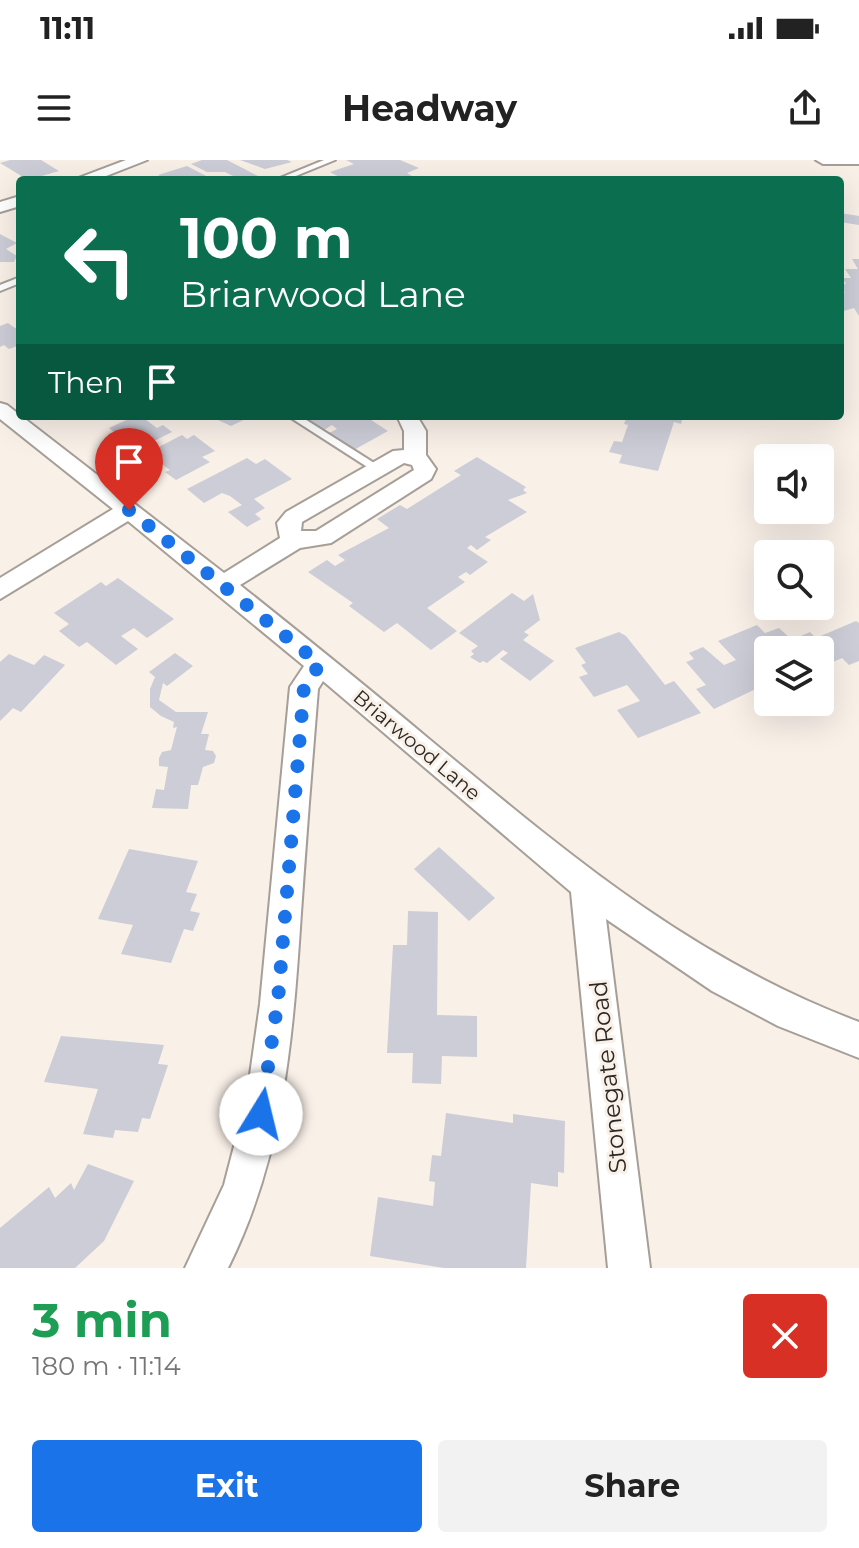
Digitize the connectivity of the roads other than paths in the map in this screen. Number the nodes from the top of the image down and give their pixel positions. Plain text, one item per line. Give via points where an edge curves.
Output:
1 (140, 160) edge
2 (331, 160) edge
3 (823, 160) edge
4 (859, 160) edge
5 (93, 176) edge
6 (289, 176) edge
7 (0, 409) edge
8 (299, 420) edge
9 (409, 420) edge
10 (415, 457) junction
11 (376, 468) junction
12 (129, 510) junction
13 (296, 539) junction
14 (224, 584) junction
15 (0, 590) edge
16 (320, 664) junction
17 (586, 886) junction
18 (859, 1040) edge
19 (206, 1268) edge
20 (629, 1268) edge

1 - 5 street
2 - 6 lane
3 - 4 street
7 - 12 street, Briarwood Lane
8 - 11 lane
9 - 10 street via 415,431
10 - 11 street via 395,457
10 - 13 street via 425,469 419,478 323,537
11 - 13 street via 294,517 287,529
12 - 14 street, Briarwood Lane
12 - 15 street
13 - 14 street
14 - 16 street, Briarwood Lane
16 - 17 street, Briarwood Lane
16 - 19 street via 304,687 278,1000 261,1114 245,1180
17 - 18 street, Briarwood Lane via 766,1005
17 - 20 street, Stonegate Road

